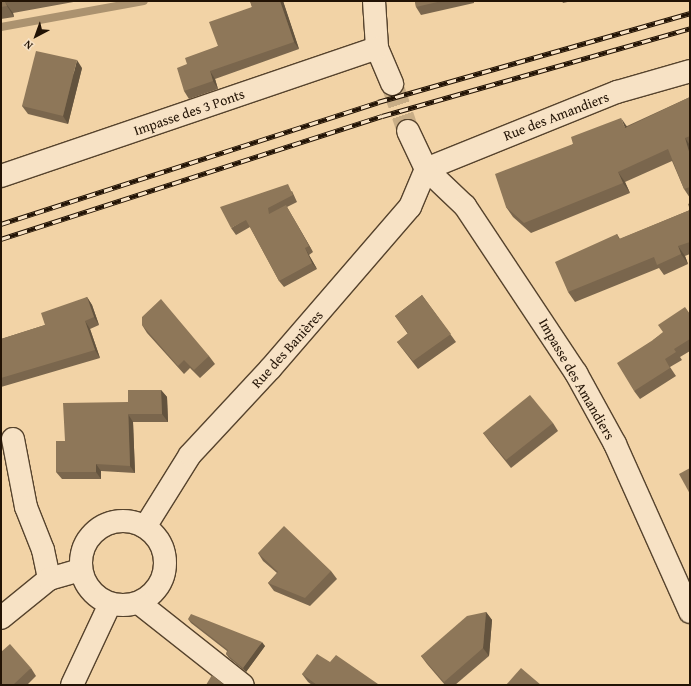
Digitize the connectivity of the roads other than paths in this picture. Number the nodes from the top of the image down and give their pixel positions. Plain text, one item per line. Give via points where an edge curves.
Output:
1 (374, 1) edge
2 (377, 48) junction
3 (690, 71) edge
4 (392, 84) tunnel mouth
5 (408, 131) tunnel mouth
6 (426, 169) junction
7 (1, 176) edge
8 (13, 439) dead end
9 (145, 527) junction
10 (81, 570) junction
11 (49, 579) junction
12 (138, 603) junction
13 (110, 604) junction
14 (690, 612) edge
15 (1, 618) edge
16 (72, 685) edge
17 (243, 685) edge

1 - 2 street
2 - 4 street
2 - 7 street, Impasse des 3 Ponts
3 - 6 street, Rue des Amandiers via 617,92
5 - 6 street
6 - 9 street, Rue des Banières via 410,207 270,369 194,450
6 - 14 street, Impasse des Amandiers via 465,206 576,373 615,444
8 - 11 street via 26,507 43,550
9 - 10 street via 118,521 94,532 80,556
9 - 12 street via 155,536 165,560 159,586
10 - 11 street
10 - 13 street via 91,591
11 - 15 street
12 - 13 street
12 - 17 street
13 - 16 street

